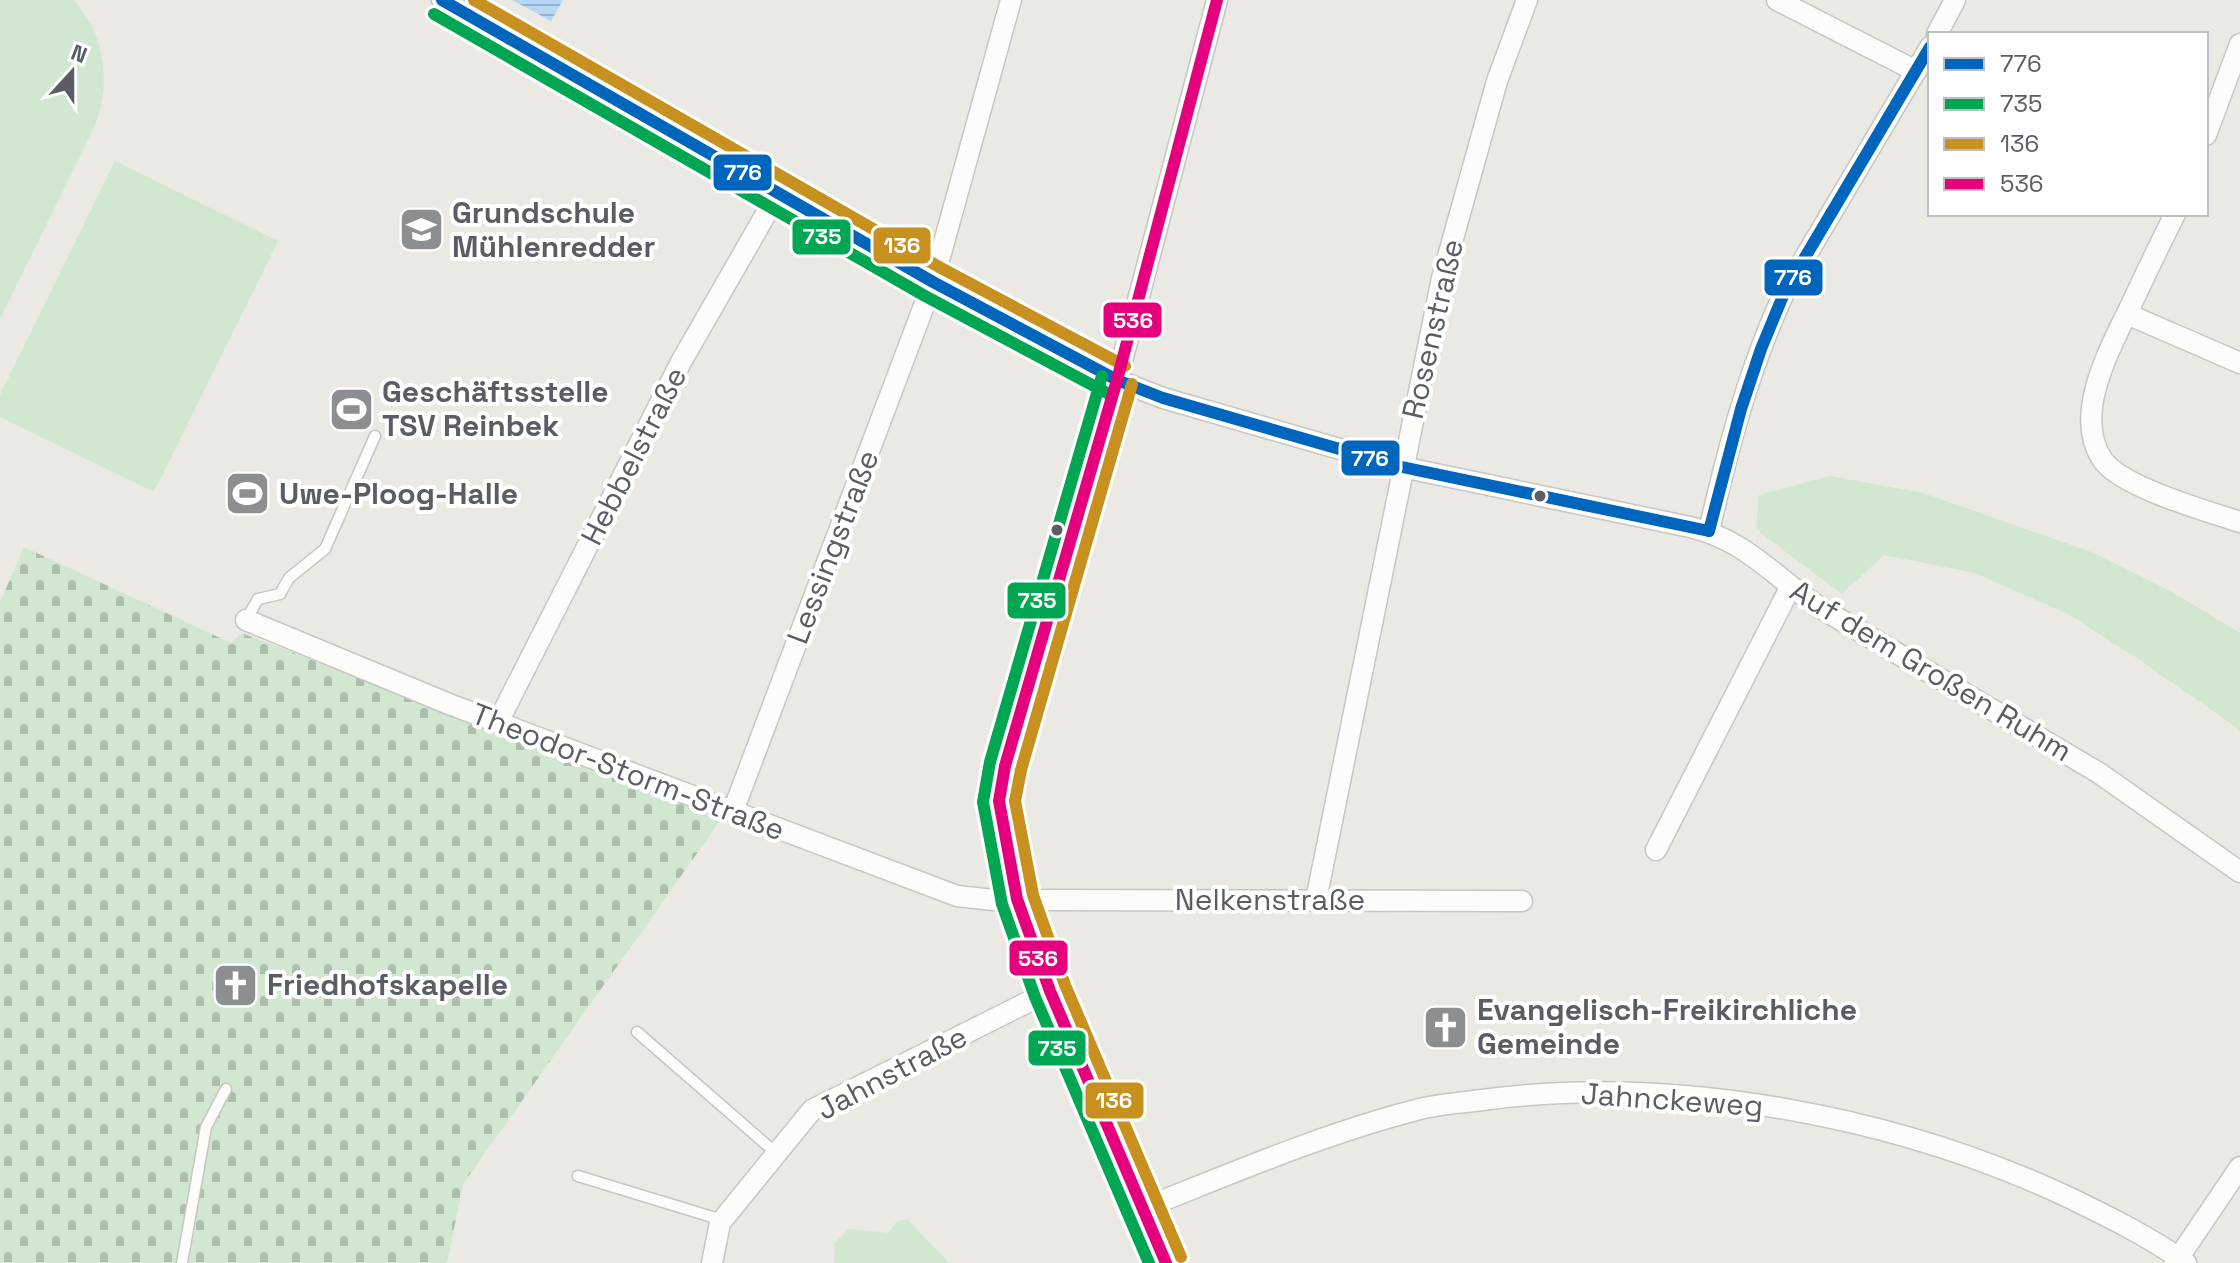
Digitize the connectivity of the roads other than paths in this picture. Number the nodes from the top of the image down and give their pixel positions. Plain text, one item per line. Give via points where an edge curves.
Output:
1 (1011, 0) edge
2 (1217, 0) edge
3 (1527, 0) edge
4 (1777, 0) edge
5 (1955, 0) edge
6 (445, 1) edge
7 (1938, 32) edge
8 (2240, 44) edge
9 (1928, 50) edge
10 (1916, 71) junction
11 (2208, 130) edge
12 (778, 193) junction
13 (2174, 216) edge
14 (933, 282) junction
15 (2127, 314) junction
16 (2240, 363) edge
17 (1117, 380) junction
18 (375, 436) dead end
19 (1402, 467) junction
20 (2240, 522) edge
21 (1709, 531) junction
22 (1790, 588) junction
23 (246, 620) joint
24 (498, 722) junction
25 (733, 811) junction
26 (1656, 850) dead end
27 (2240, 872) edge
28 (1017, 899) junction
29 (1316, 900) junction
30 (1522, 901) dead end
31 (1050, 991) junction
32 (637, 1032) dead end
33 (226, 1089) dead end
34 (777, 1154) junction
35 (2240, 1167) edge
36 (578, 1176) dead end
37 (1144, 1208) junction
38 (722, 1220) junction
39 (2180, 1261) edge
40 (182, 1263) edge
41 (712, 1263) edge
42 (1166, 1263) edge

1 - 14 street, Lessingstraße
2 - 17 street
3 - 19 street, Rosenstraße via 1497,81 1442,278
4 - 10 street
5 - 7 street
6 - 12 street, Auf dem Großen Ruhm
8 - 11 street
9 - 10 street
10 - 21 street via 1785,291 1766,333 1739,409
12 - 14 street, Auf dem Großen Ruhm
12 - 24 street, Hebbelstraße via 681,362
13 - 15 street
14 - 17 street, Auf dem Großen Ruhm
14 - 25 street, Lessingstraße
15 - 16 street
15 - 20 street via 2105,359 2092,404 2091,432 2102,460 2131,482
17 - 19 street, Auf dem Großen Ruhm
17 - 28 street via 1005,766 999,801
18 - 23 lane via 325,549 289,578 280,594 258,599
19 - 21 street, Auf dem Großen Ruhm
19 - 29 street, Rosenstraße
21 - 22 street, Auf dem Großen Ruhm via 1743,548
22 - 26 street
22 - 27 street, Auf dem Großen Ruhm via 2099,773
23 - 24 street, Theodor-Storm-Straße
24 - 25 street, Theodor-Storm-Straße
25 - 28 street, Theodor-Storm-Straße via 946,893
28 - 29 street, Nelkenstraße
28 - 31 street
29 - 30 street, Nelkenstraße
31 - 34 street, Jahnstraße via 812,1110
31 - 37 street
32 - 34 lane
33 - 40 lane via 206,1127
34 - 38 street, Jahnstraße
35 - 39 street
36 - 38 lane
37 - 39 street, Jahnckeweg via 1418,1109 1524,1095 1608,1093 1789,1108 1959,1153 2105,1215
37 - 42 street
38 - 41 street, Jahnstraße

